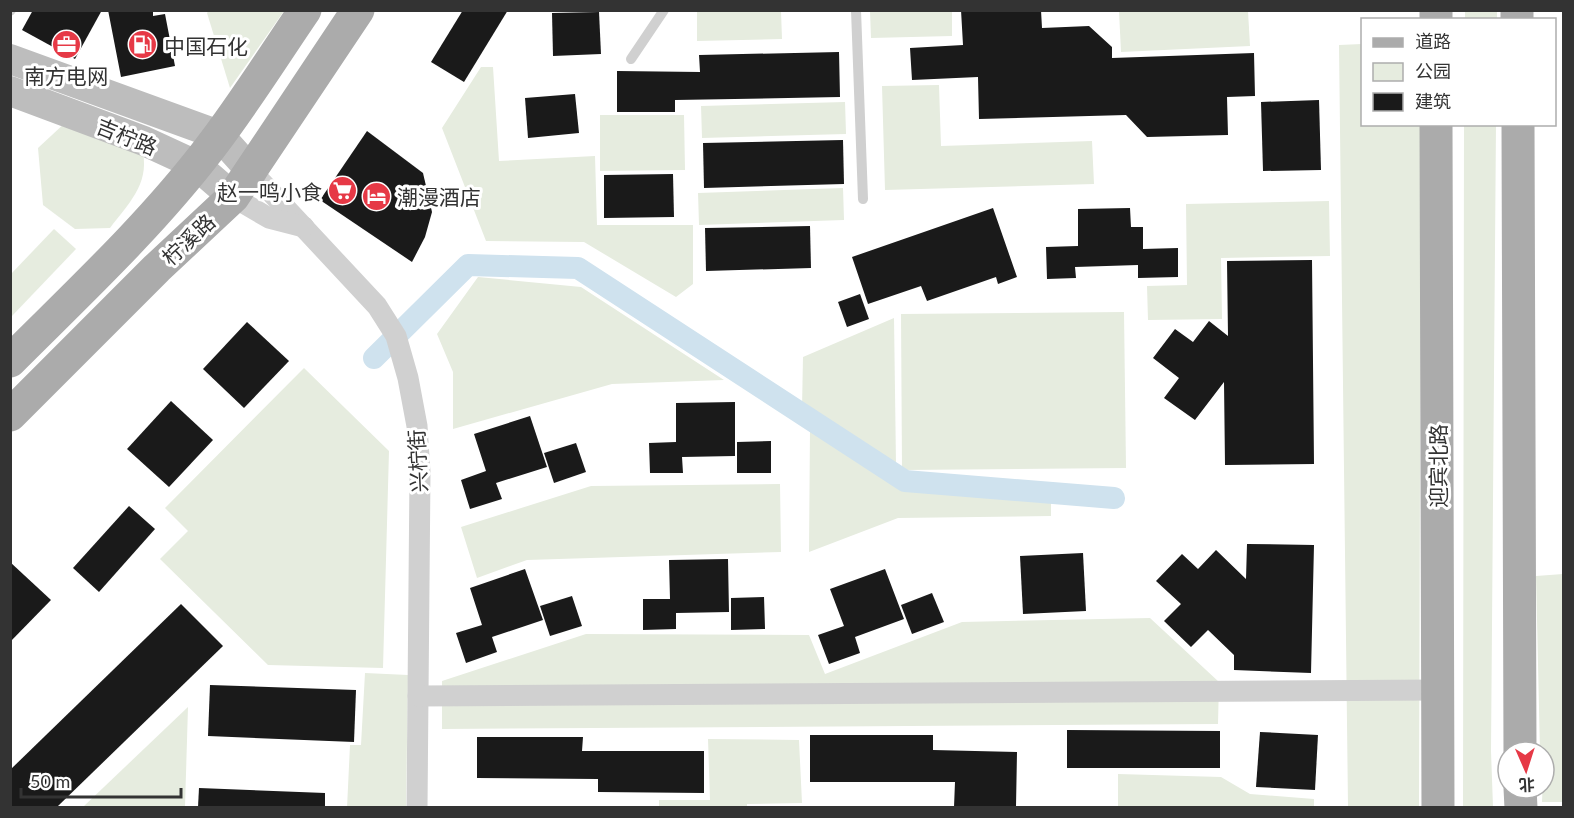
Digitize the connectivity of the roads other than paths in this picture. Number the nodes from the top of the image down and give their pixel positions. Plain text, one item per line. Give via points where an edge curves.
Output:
1 (304, 10) edge
2 (358, 10) edge
3 (664, 10) edge
4 (856, 10) edge
5 (10, 59) edge
6 (631, 59) dead end
7 (10, 91) edge
8 (1436, 126) edge
9 (1518, 126) edge
10 (219, 135) junction
11 (196, 165) junction
12 (243, 185) junction
13 (862, 199) dead end
14 (304, 227) junction
15 (10, 361) edge
16 (16, 399) edge
17 (1437, 690) junction
18 (418, 696) junction
19 (1520, 740) edge
20 (417, 807) edge
21 (1437, 807) edge

1 - 10 main road, 柠溪路
2 - 12 main road, 柠溪路
3 - 6 lane
4 - 13 lane
5 - 10 main road
7 - 11 main road, 吉柠路 via 144,141
8 - 17 main road, 迎宾北路
9 - 19 main road
10 - 11 main road, 柠溪路
10 - 12 main road
11 - 12 main road, 吉柠路
11 - 15 main road, 柠溪路 via 143,228
12 - 14 street, 兴柠街
12 - 14 street via 269,218
12 - 16 main road, 柠溪路
14 - 18 street, 兴柠街 via 387,321 396,336 408,378 420,472
17 - 18 street
17 - 21 main road, 迎宾北路
18 - 20 street, 兴柠街

